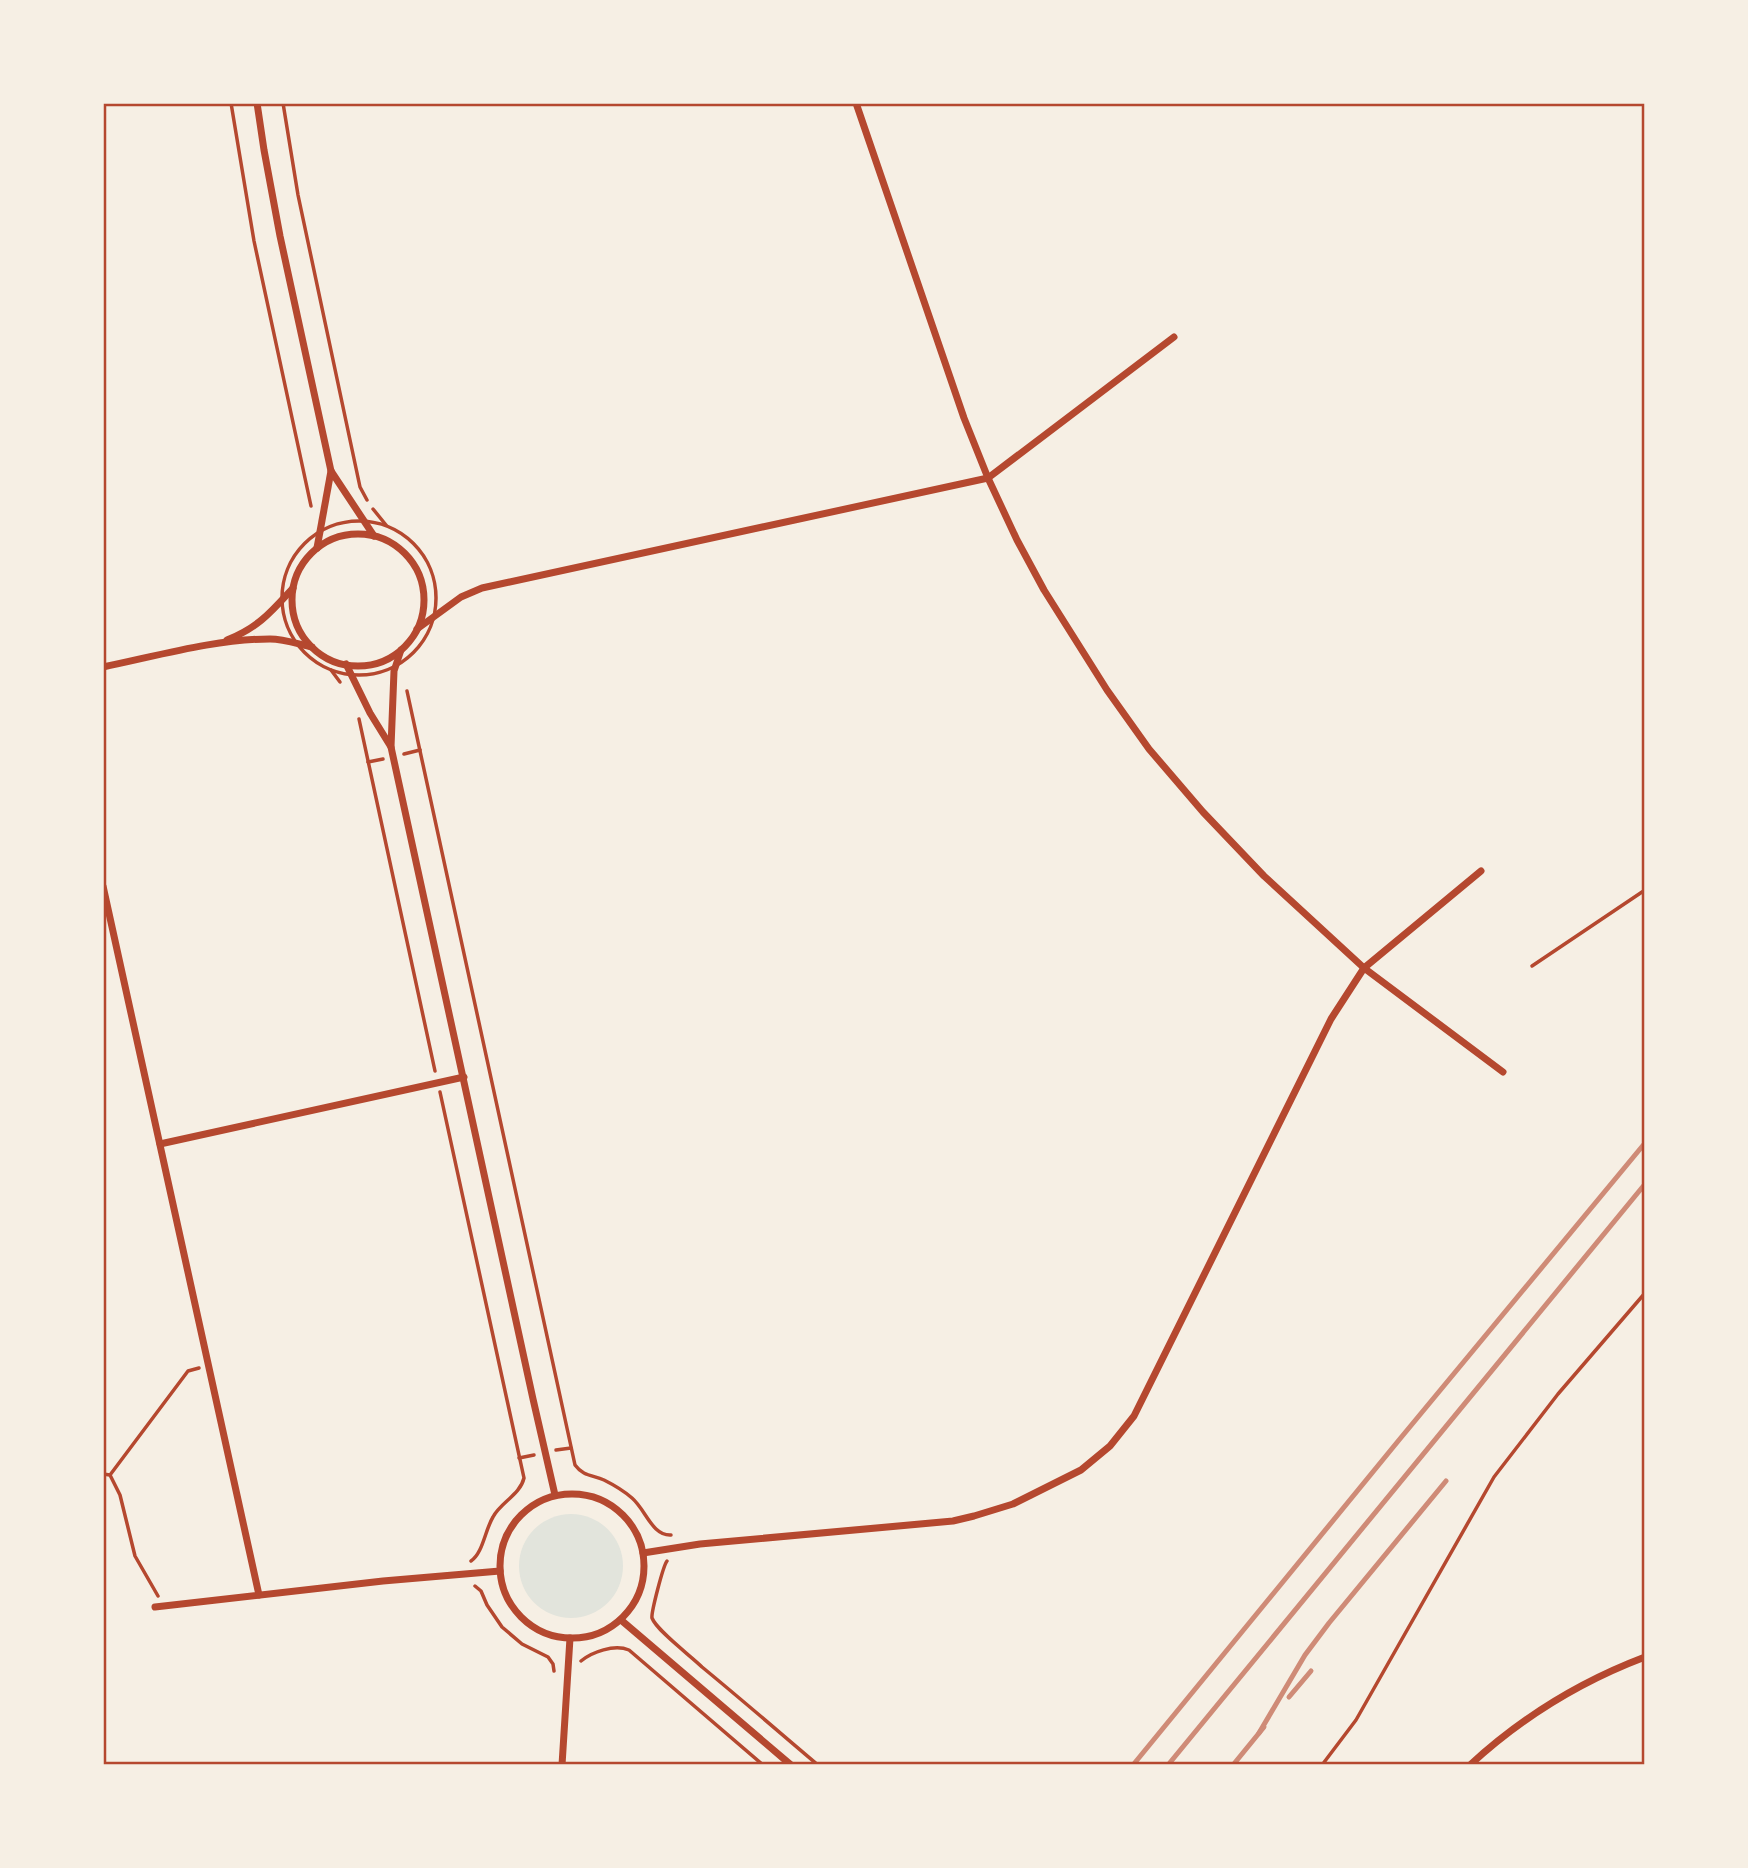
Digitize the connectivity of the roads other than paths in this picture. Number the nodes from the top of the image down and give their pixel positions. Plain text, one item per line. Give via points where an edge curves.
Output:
1 (257, 103) edge
2 (856, 103) edge
3 (1174, 337) dead end
4 (331, 471) junction
5 (988, 478) junction
6 (374, 536) junction
7 (317, 548) junction
8 (293, 588) junction
9 (416, 629) junction
10 (217, 644) junction
11 (312, 647) junction
12 (401, 650) junction
13 (346, 664) junction
14 (103, 667) edge
15 (391, 747) junction
16 (1481, 871) dead end
17 (103, 886) edge
18 (1364, 968) junction
19 (1503, 1072) dead end
20 (464, 1077) junction
21 (160, 1144) junction
22 (555, 1495) junction
23 (643, 1553) junction
24 (500, 1572) junction
25 (259, 1595) junction
26 (155, 1607) dead end
27 (621, 1620) junction
28 (570, 1638) junction
29 (1645, 1657) edge
30 (562, 1765) edge
31 (791, 1765) edge
32 (1470, 1765) edge

1 - 4 street
2 - 5 street
3 - 5 street
4 - 6 street
4 - 7 street
5 - 9 street via 482,588
5 - 18 street via 1062,620 1149,748 1247,859
6 - 7 street via 345,535
6 - 9 street via 403,552 420,578 423,609
7 - 8 street via 298,572
8 - 10 street via 254,627
8 - 11 street via 295,620
9 - 12 street
10 - 11 street via 271,639
10 - 14 street
11 - 13 street
12 - 13 street via 372,664
12 - 15 street
13 - 15 street
15 - 20 street
16 - 18 street
17 - 21 street
18 - 19 street
18 - 23 street via 1331,1019 1134,1416 1096,1458 1013,1504 953,1521
20 - 21 street
20 - 22 street
21 - 25 street
22 - 23 street via 575,1493 612,1505 637,1534
22 - 24 street via 525,1510 514,1523 505,1538
23 - 27 street via 641,1589
24 - 25 street
24 - 28 street via 511,1604 522,1618 544,1632
25 - 26 street
27 - 28 street via 606,1630
27 - 31 street
28 - 30 street
29 - 32 street via 1596,1677 1545,1706

